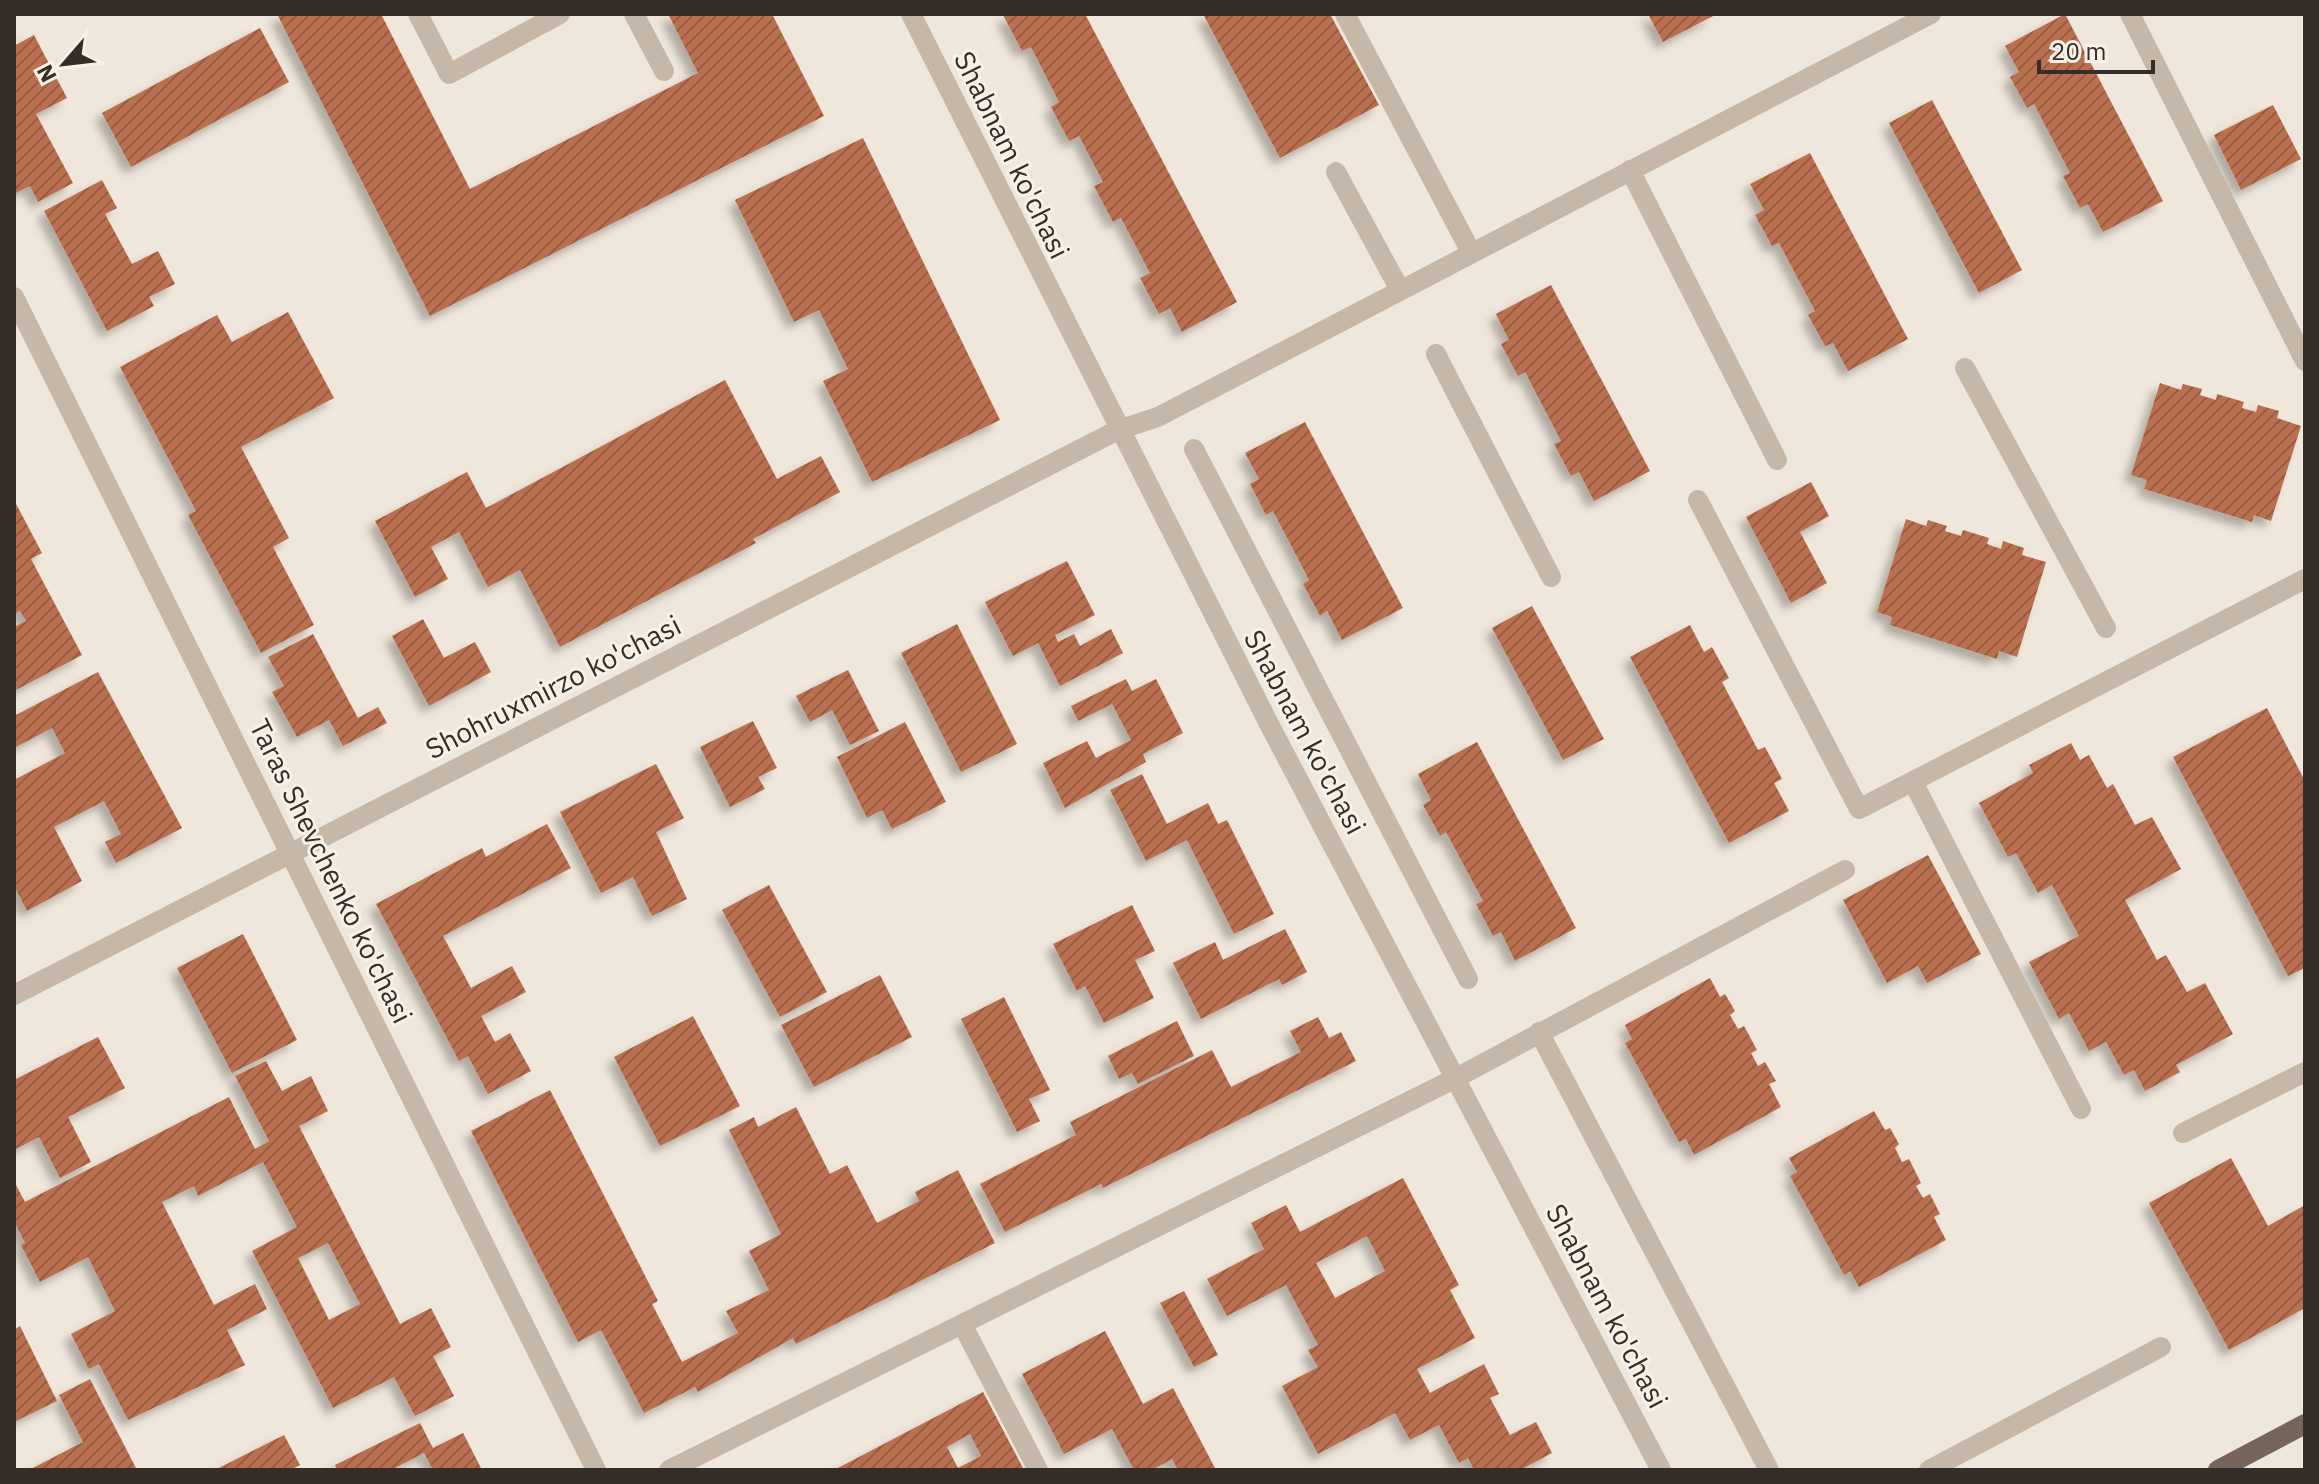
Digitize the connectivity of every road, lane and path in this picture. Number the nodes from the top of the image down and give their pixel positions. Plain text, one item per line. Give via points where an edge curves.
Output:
1 (418, 14) edge
2 (560, 14) edge
3 (634, 14) edge
4 (911, 14) edge
5 (1345, 14) edge
6 (1931, 14) edge
7 (2130, 14) edge
8 (664, 71) dead end
9 (1630, 170) junction
10 (1336, 172) dead end
11 (1471, 252) junction
12 (1400, 290) junction
13 (14, 297) edge
14 (1436, 354) dead end
15 (2305, 361) edge
16 (1965, 368) dead end
17 (1118, 430) junction
18 (1194, 449) dead end
19 (1777, 460) dead end
20 (1698, 500) dead end
21 (1551, 577) dead end
22 (2305, 579) edge
23 (2106, 628) dead end
24 (1913, 782) junction
25 (290, 852) junction
26 (1845, 870) dead end
27 (1468, 979) dead end
28 (14, 995) edge
29 (1539, 1032) junction
30 (2305, 1072) edge
31 (1456, 1078) junction
32 (2081, 1109) dead end
33 (2183, 1133) dead end
34 (962, 1324) junction
35 (2161, 1347) dead end
36 (2305, 1424) edge
37 (596, 1470) edge
38 (669, 1470) edge
39 (1038, 1470) edge
40 (1661, 1470) edge
41 (1769, 1470) edge
42 (1929, 1470) edge
43 (2218, 1470) edge

1 - 2 street via 449,74
3 - 8 street
4 - 17 street, Shabnam ko'chasi
5 - 11 street
6 - 9 street, Shohruxmirzo ko'chasi
7 - 15 street
9 - 11 street, Shohruxmirzo ko'chasi
9 - 19 street
10 - 12 street
11 - 12 street, Shohruxmirzo ko'chasi
12 - 17 street, Shohruxmirzo ko'chasi via 1158,417
13 - 25 street, Taras Shevchenko ko'chasi
14 - 21 street
16 - 23 street
17 - 25 street, Shohruxmirzo ko'chasi
17 - 31 street, Shabnam ko'chasi
18 - 27 street
20 - 24 street via 1859,809
22 - 24 street
24 - 32 street
25 - 28 street, Shohruxmirzo ko'chasi
25 - 37 street, Taras Shevchenko ko'chasi
26 - 29 street
29 - 31 street
29 - 41 street
30 - 33 street
31 - 34 street
31 - 40 street, Shabnam ko'chasi
34 - 38 street
34 - 39 street
35 - 42 street
36 - 43 main road

